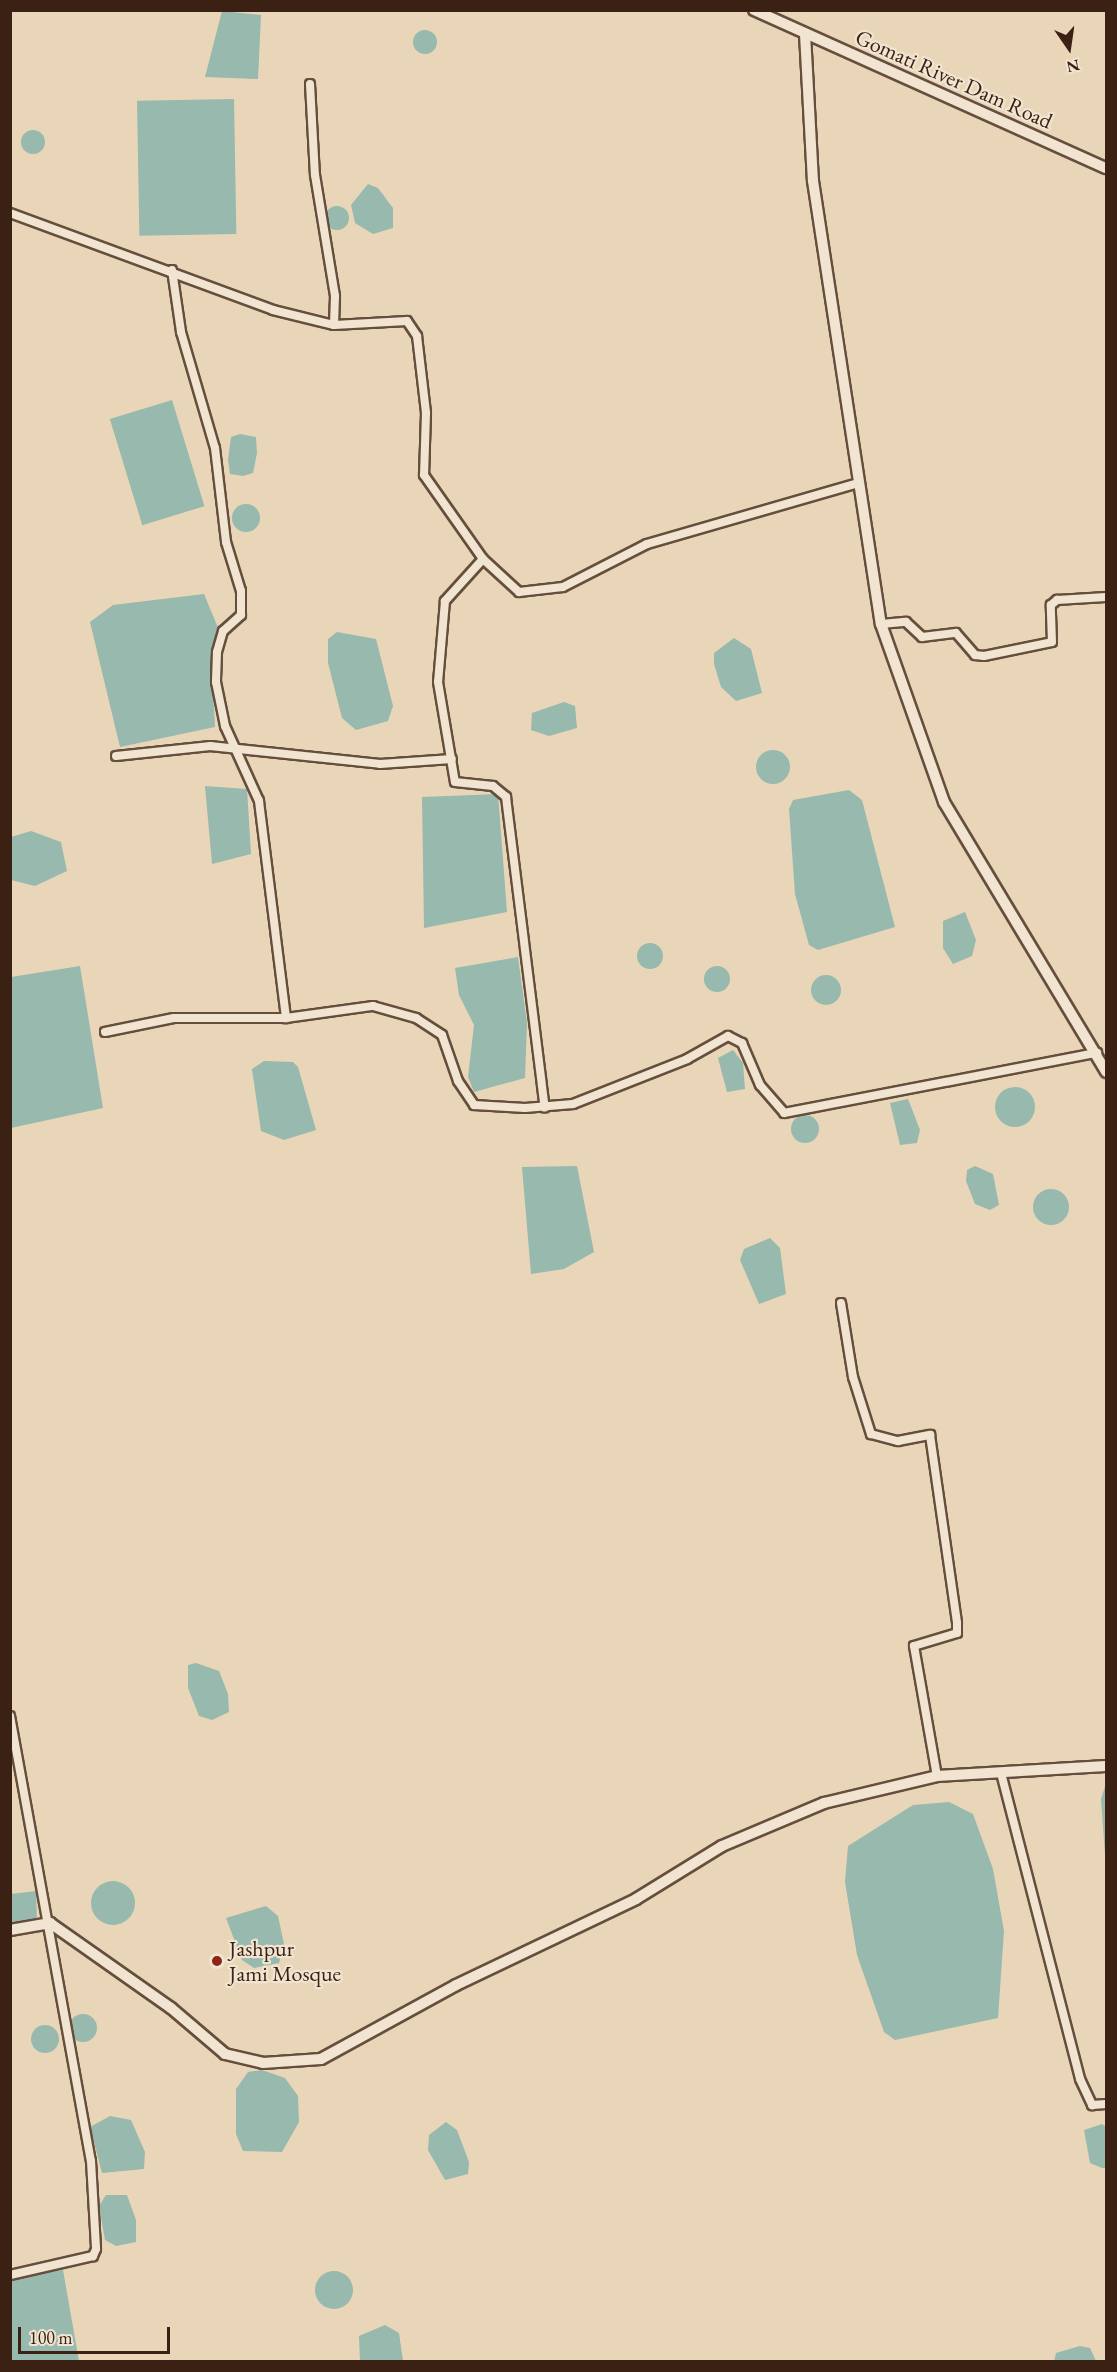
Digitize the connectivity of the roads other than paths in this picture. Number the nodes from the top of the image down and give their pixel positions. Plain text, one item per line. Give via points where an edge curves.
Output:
1 (754, 10) edge
2 (805, 34) junction
3 (310, 84) dead end
4 (1107, 168) edge
5 (10, 213) edge
6 (172, 270) junction
7 (334, 324) junction
8 (858, 483) junction
9 (483, 559) junction
10 (1107, 597) edge
11 (881, 624) junction
12 (238, 753) junction
13 (116, 756) dead end
14 (452, 759) junction
15 (286, 1018) junction
16 (105, 1032) dead end
17 (1097, 1053) junction
18 (1107, 1072) edge
19 (545, 1108) junction
20 (841, 1303) dead end
21 (10, 1716) edge
22 (1107, 1766) edge
23 (1001, 1773) junction
24 (937, 1776) junction
25 (50, 1923) junction
26 (10, 1930) edge
27 (1107, 2104) edge
28 (10, 2275) edge

1 - 2 street, Gomati River Dam Road
2 - 4 street, Gomati River Dam Road
2 - 8 street via 813,182
3 - 7 street via 315,175 335,296
5 - 6 street
6 - 7 street via 273,310
6 - 12 street via 181,332 215,448 226,542 241,591 241,615 223,631 217,652 225,726
7 - 9 street via 407,321 417,336 426,413 424,475
8 - 9 street via 647,544 563,587 519,592
8 - 11 street
9 - 14 street via 445,601 438,682
10 - 11 street via 1057,600 1052,605 1052,642 984,656 975,655 956,633 922,637 906,622
11 - 17 street via 944,802
12 - 13 street via 194,747
12 - 14 street via 358,758 380,764
12 - 15 street via 259,801
14 - 19 street via 455,782 493,786 506,797
15 - 16 street via 174,1018
15 - 19 street via 373,1006 416,1018 442,1035 458,1081 474,1105
17 - 18 street
17 - 19 street via 784,1113 760,1085 742,1043 729,1036 687,1059 582,1101
20 - 24 street via 853,1377 871,1434 898,1442 930,1435 957,1623 957,1633 914,1646
21 - 25 street
22 - 23 street
23 - 24 street
23 - 27 street via 1080,2079 1092,2105
24 - 25 street via 824,1803 722,1846 636,1899 456,1984 321,2059 263,2063 225,2054 171,2008
25 - 26 street
25 - 28 street via 91,2161 96,2249 93,2256

